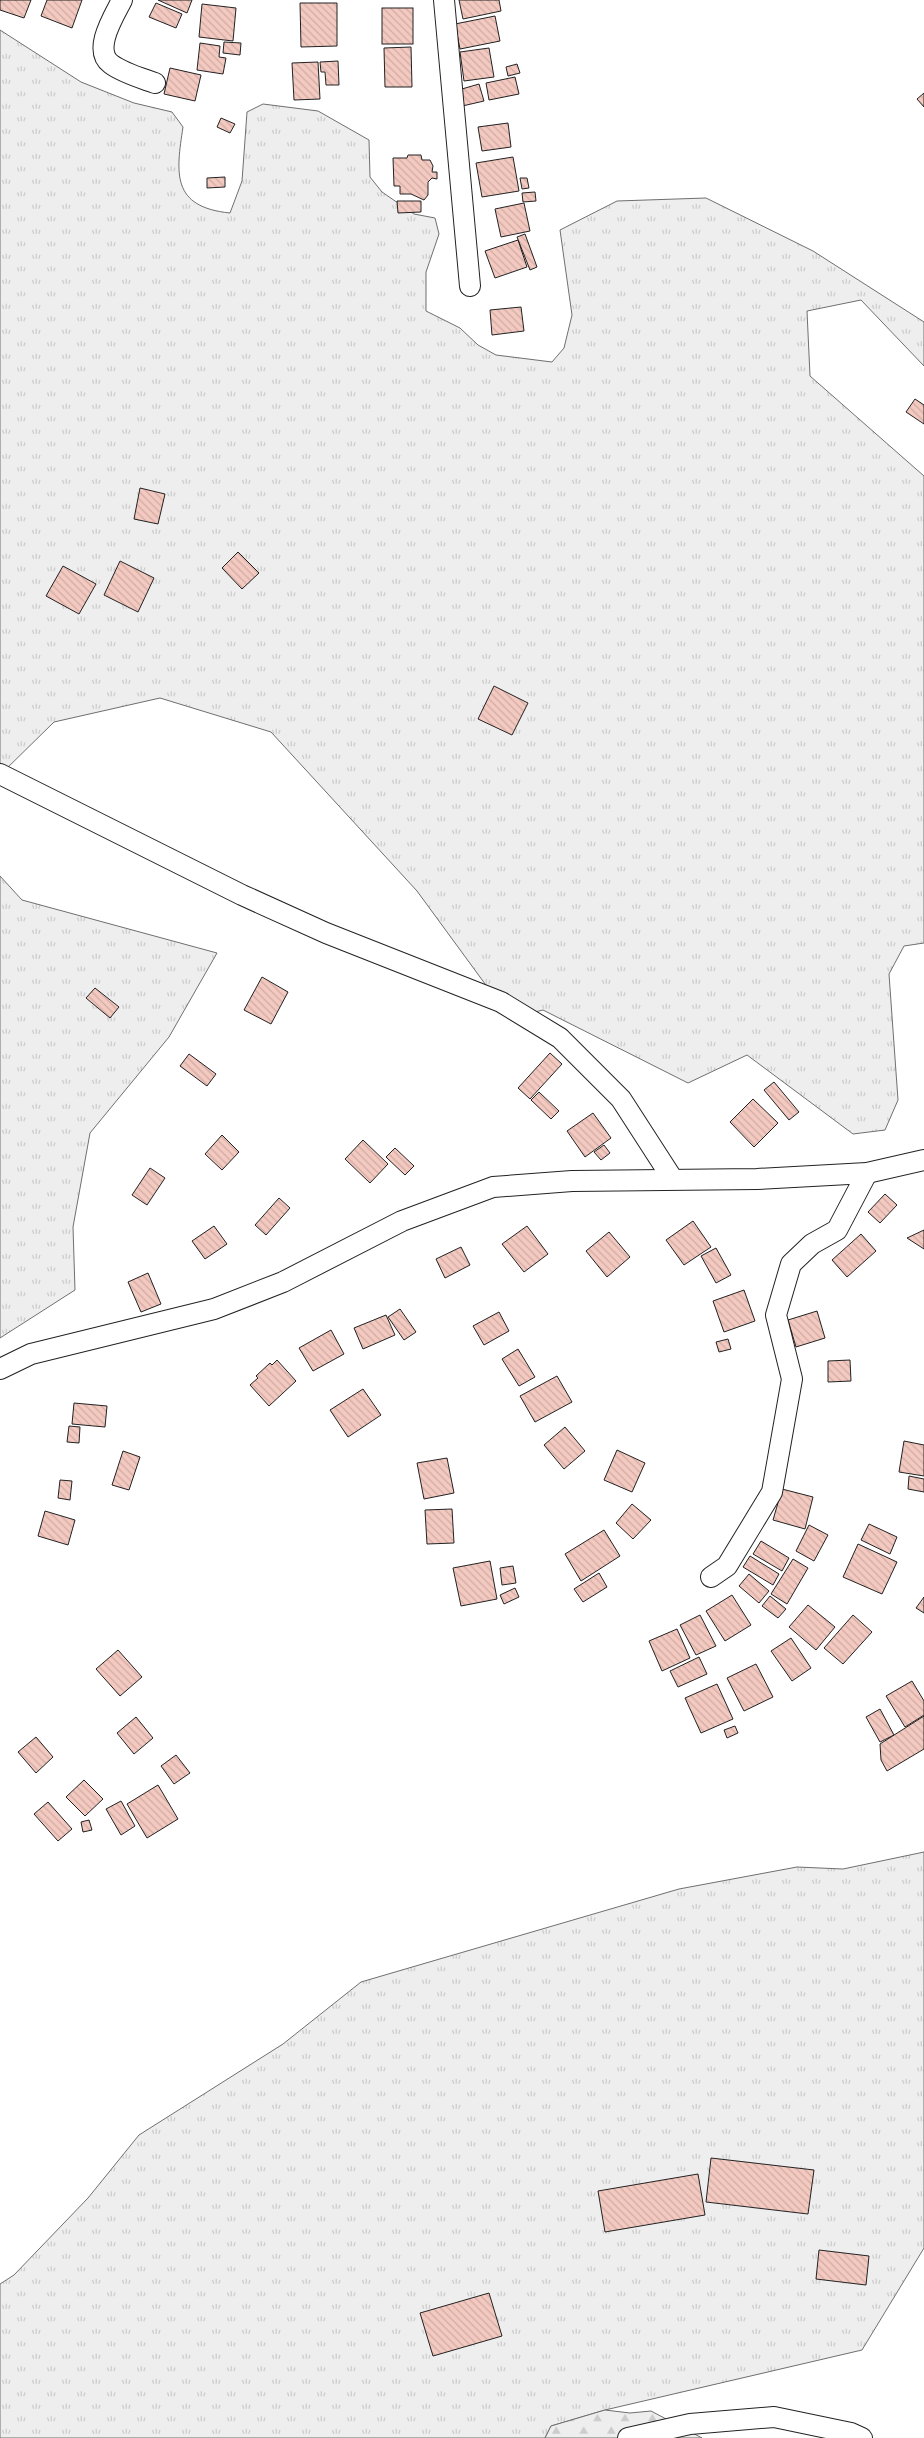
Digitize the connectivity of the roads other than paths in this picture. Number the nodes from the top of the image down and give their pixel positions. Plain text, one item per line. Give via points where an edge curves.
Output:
1 (122, 0) edge
2 (444, 0) edge
3 (154, 83) dead end
4 (470, 286) dead end
5 (0, 774) edge
6 (924, 1160) edge
7 (867, 1173) junction
8 (672, 1178) junction
9 (0, 1369) edge
10 (712, 1578) dead end
11 (628, 2438) edge
12 (862, 2438) edge

1 - 3 street via 104,41 104,54 111,64
2 - 4 street
5 - 8 street via 242,896 501,1002 560,1038 621,1099
6 - 7 street
7 - 8 street via 757,1179
7 - 10 street via 837,1230 812,1244 791,1264 776,1315 792,1379 772,1492 727,1566
8 - 9 street via 493,1187 402,1221 283,1282 214,1309 31,1354
11 - 12 street via 690,2424 774,2417

